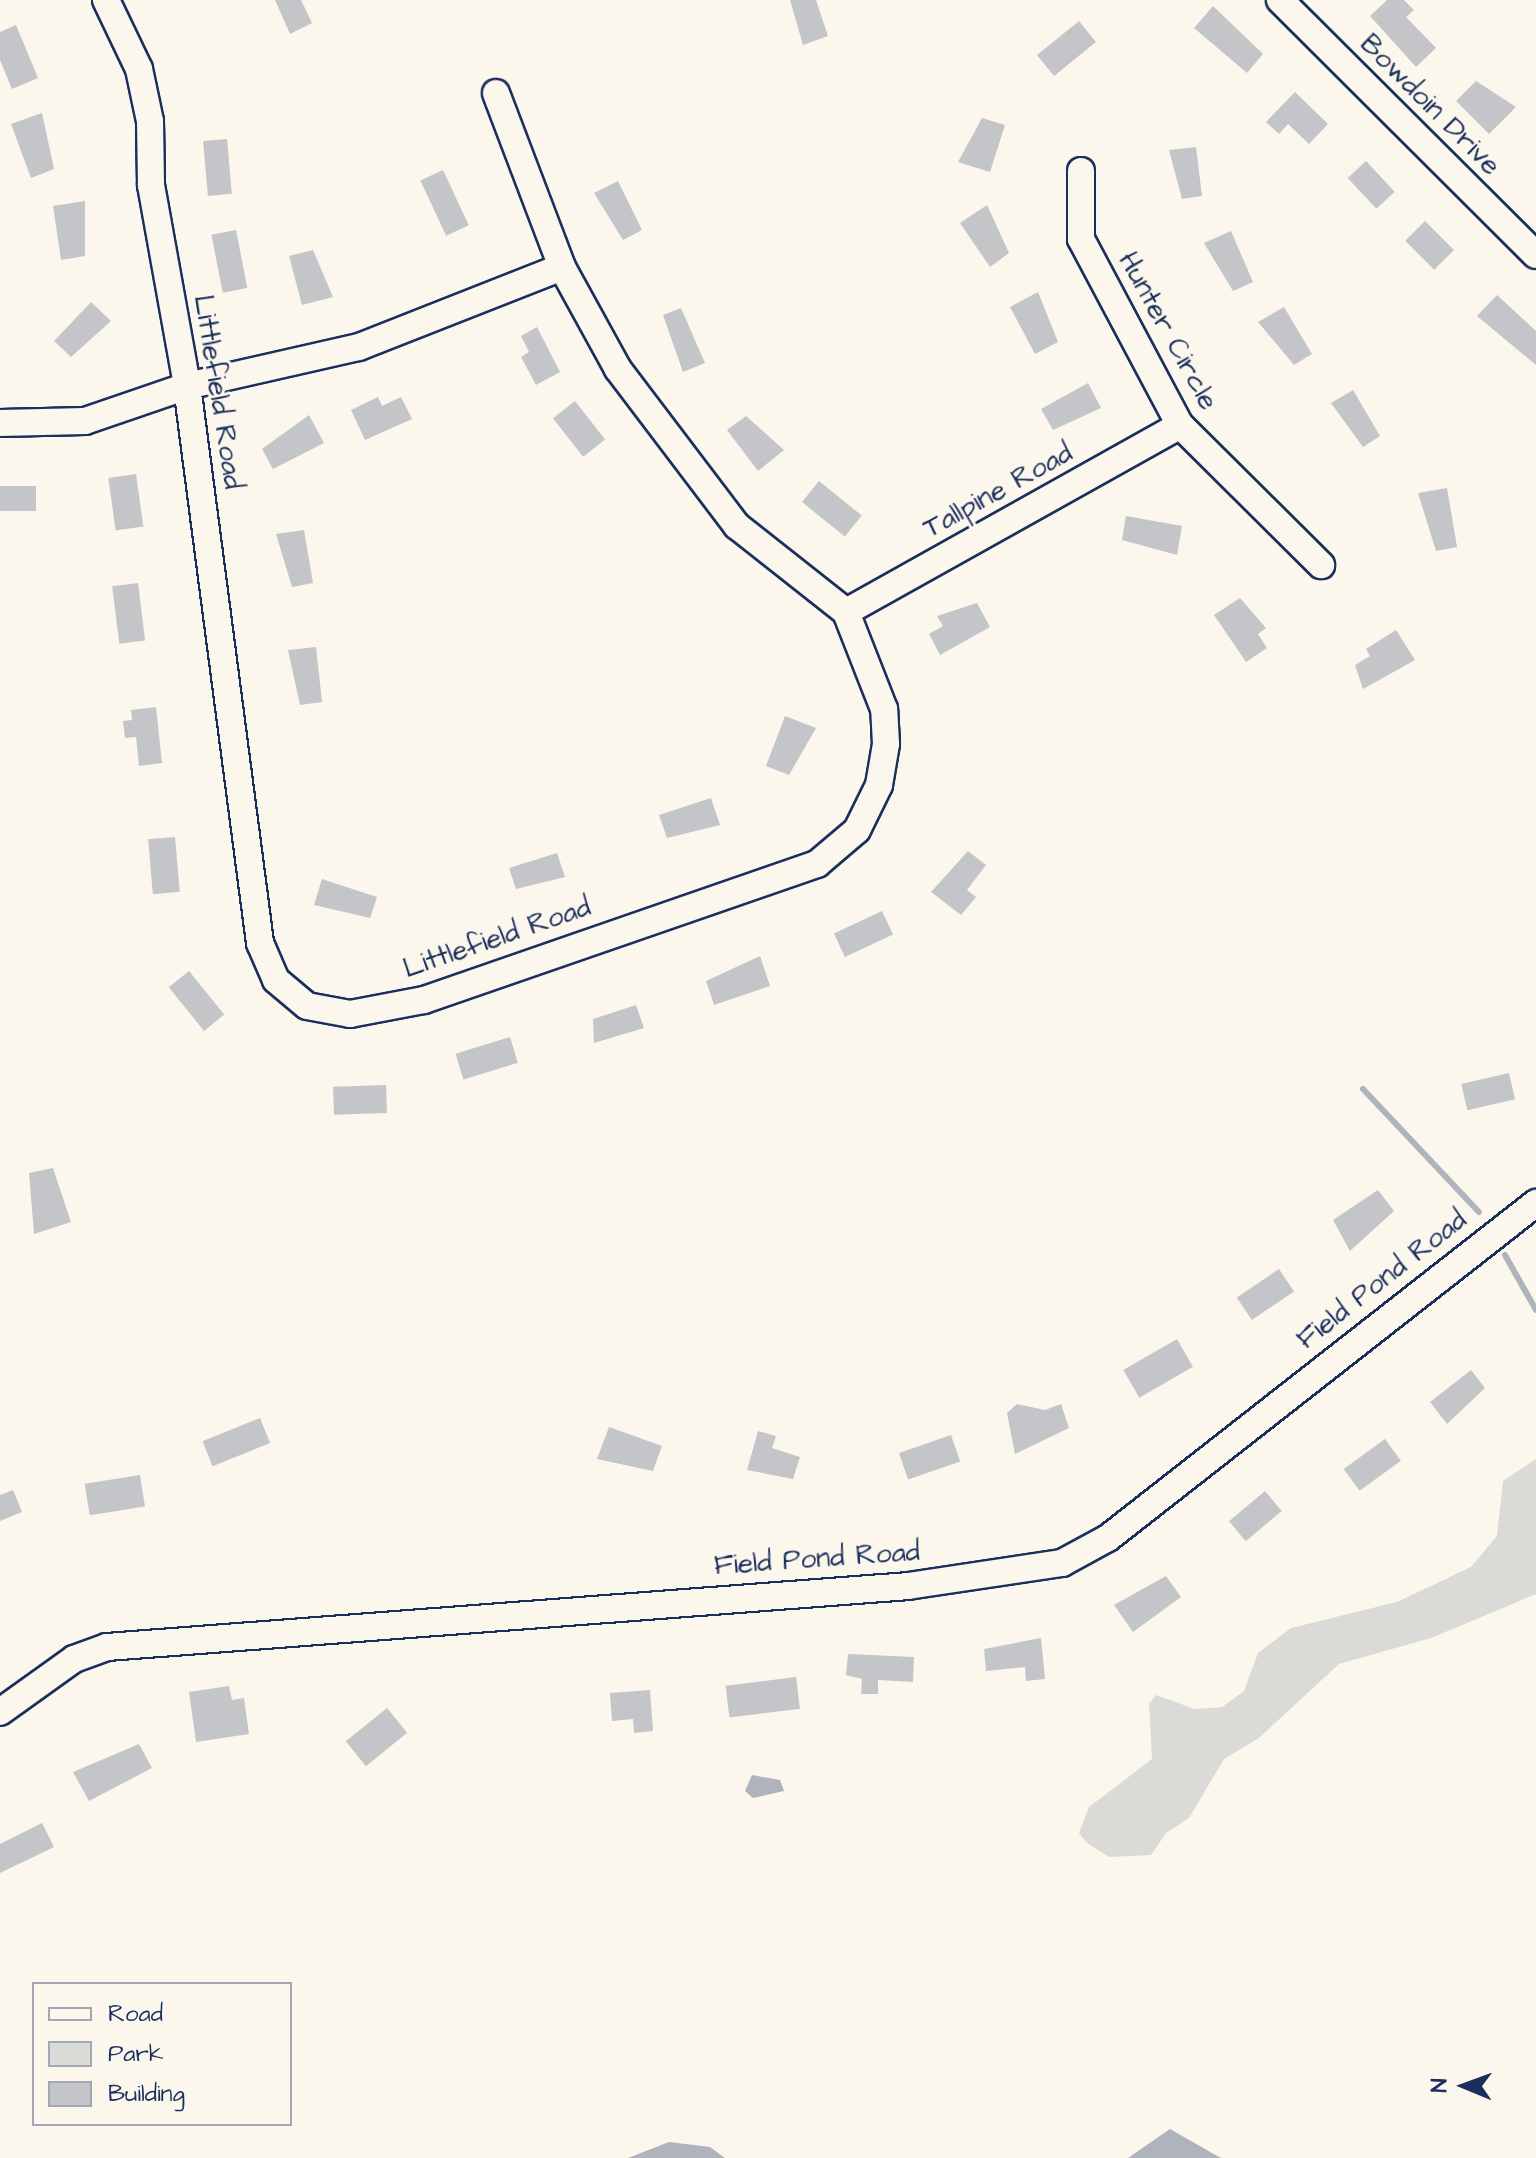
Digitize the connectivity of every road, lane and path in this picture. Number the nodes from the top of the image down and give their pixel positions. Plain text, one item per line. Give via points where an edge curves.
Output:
1 (106, 0) edge
2 (1280, 0) edge
3 (496, 93) dead end
4 (1081, 171) dead end
5 (1536, 255) edge
6 (562, 267) junction
7 (187, 386) junction
8 (0, 423) edge
9 (1180, 425) junction
10 (1321, 565) dead end
11 (846, 612) junction
12 (1536, 1203) edge
13 (0, 1712) edge

1 - 7 street, Littlefield Road via 139,69 150,121 151,185
2 - 5 street, Bowdoin Drive
3 - 6 street
4 - 9 street, Hunter Circle via 1081,239
6 - 7 street via 359,347
6 - 11 street via 618,369 737,526
7 - 8 street via 85,421
7 - 11 street, Littlefield Road via 260,943 276,980 307,1006 350,1014 424,1000 817,864 857,830 879,785 886,744 884,709
9 - 10 street, Hunter Circle
9 - 11 street, Tallpine Road
12 - 13 street, Field Pond Road via 1108,1538 1062,1563 916,1585 107,1647 74,1659

